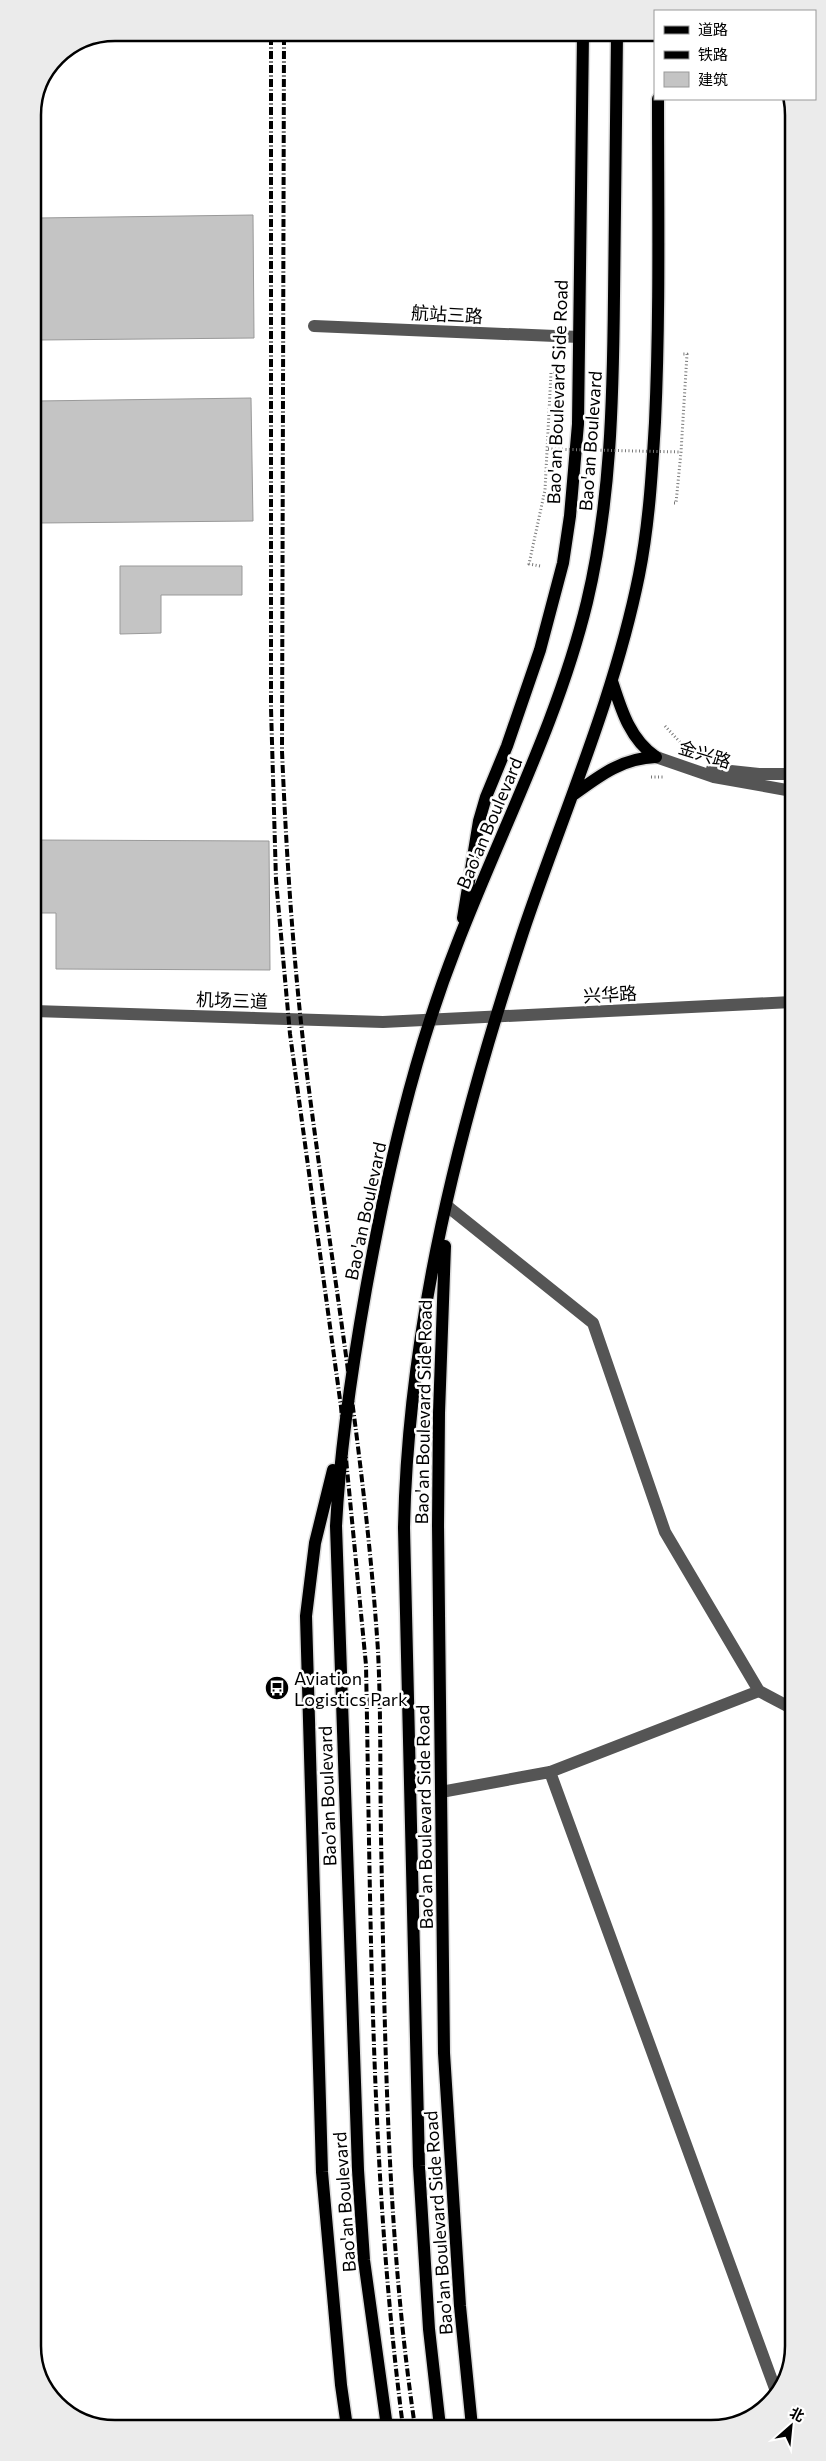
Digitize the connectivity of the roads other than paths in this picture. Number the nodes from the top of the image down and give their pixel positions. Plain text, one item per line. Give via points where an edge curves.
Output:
1 (583, 41) edge
2 (617, 41) edge
3 (658, 100) edge
4 (314, 326) dead end
5 (578, 338) junction
6 (612, 681) junction
7 (656, 757) junction
8 (785, 774) edge
9 (785, 790) edge
10 (573, 795) junction
11 (456, 946) junction
12 (785, 1002) edge
13 (41, 1011) edge
14 (498, 1017) junction
15 (430, 1020) junction
16 (446, 1206) junction
17 (343, 1431) junction
18 (759, 1691) junction
19 (785, 1705) edge
20 (550, 1772) junction
21 (441, 1792) junction
22 (773, 2384) edge
23 (346, 2420) edge
24 (386, 2420) edge
25 (439, 2420) edge
26 (471, 2420) edge

1 - 5 main road, Bao'an Boulevard Side Road
2 - 11 main road, Bao'an Boulevard via 612,416 600,542 584,612 548,726
3 - 6 main road via 658,347 651,490 639,575
4 - 5 street, 航站三路
5 - 11 main road, Bao'an Boulevard Side Road via 575,472 563,564 534,667 486,797
6 - 7 main road via 624,719 645,750
6 - 10 main road
7 - 8 street, 金兴路 via 724,771
7 - 9 street, 金兴路 via 714,777
7 - 10 main road via 639,757 608,769
10 - 14 main road via 523,932
11 - 15 main road, Bao'an Boulevard
12 - 14 street, 兴华路
13 - 15 street, 机场三道 via 382,1022
14 - 15 street, 兴华路
14 - 16 main road
15 - 17 main road, Bao'an Boulevard via 408,1092 375,1239
16 - 18 street via 593,1323 665,1532
16 - 21 main road, Bao'an Boulevard Side Road via 439,1432
16 - 25 main road via 412,1391 405,1460 404,1528 419,2166 429,2329
17 - 23 main road via 315,1543 306,1616 322,2172
17 - 24 main road, Bao'an Boulevard via 336,1526 358,2170 364,2260
18 - 19 street
18 - 20 street
20 - 21 street
20 - 22 street
21 - 26 main road, Bao'an Boulevard Side Road via 444,2053 460,2306

